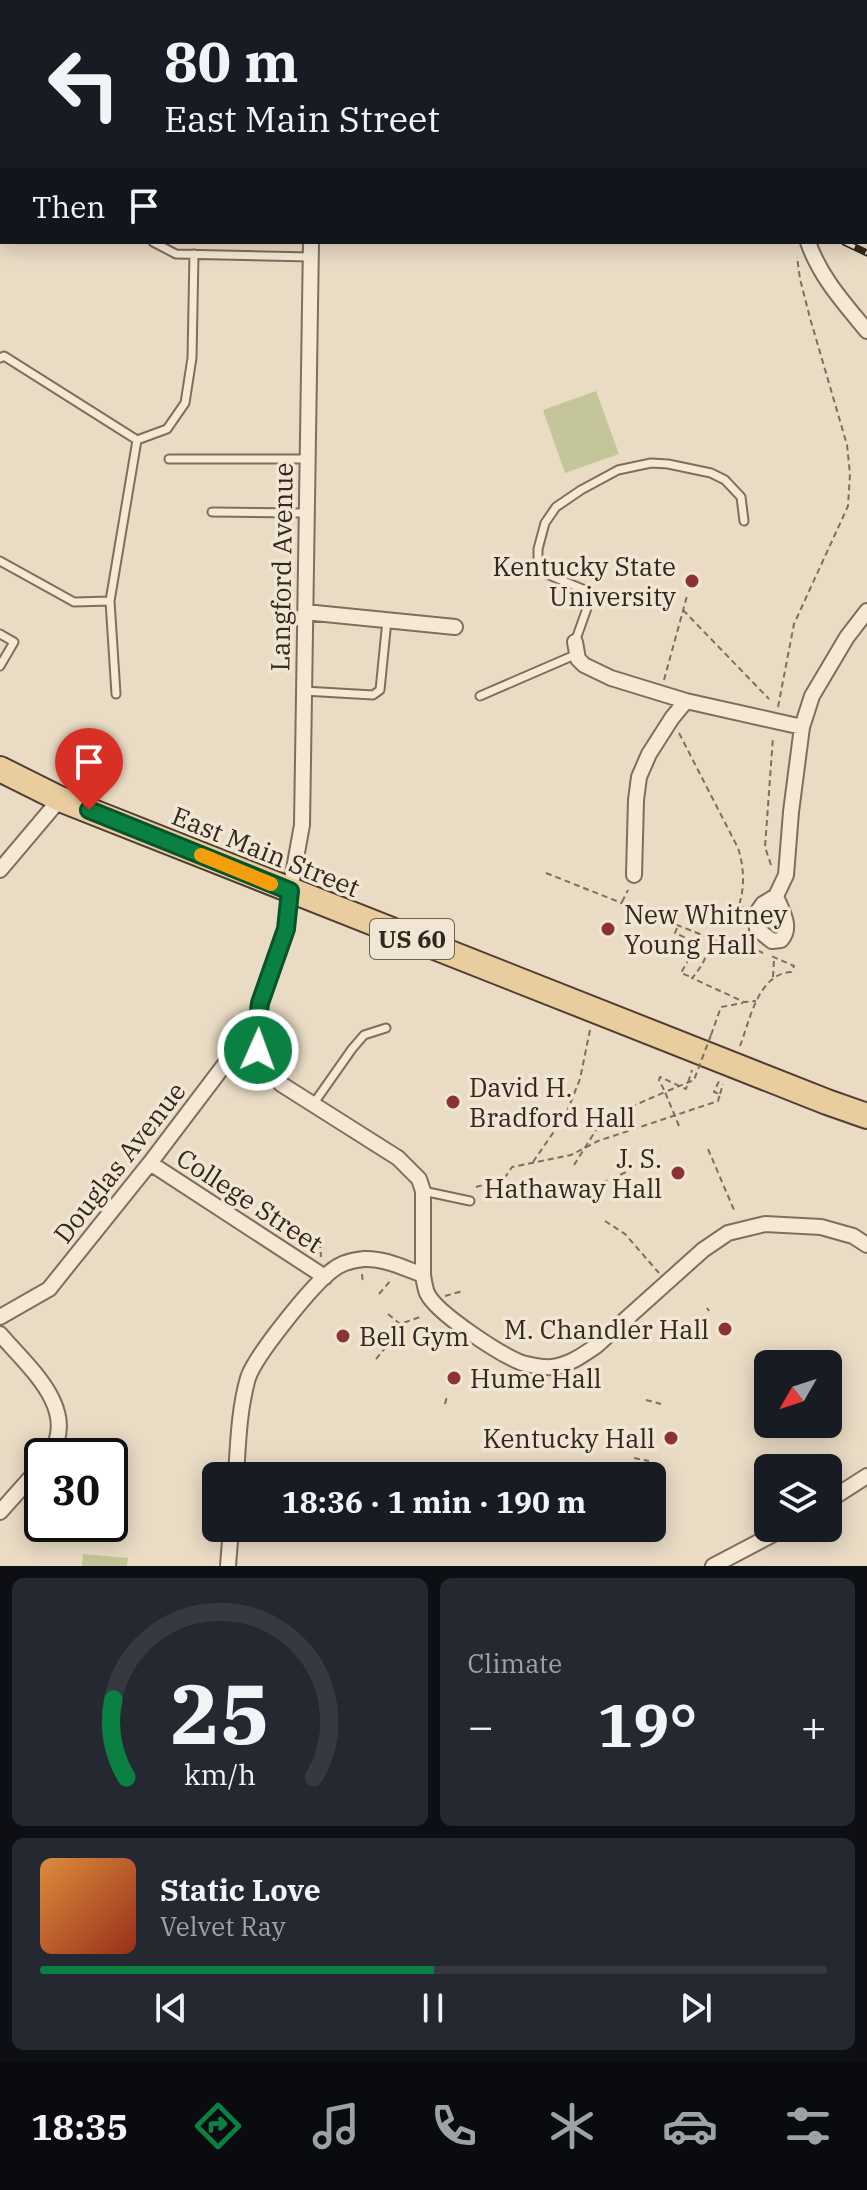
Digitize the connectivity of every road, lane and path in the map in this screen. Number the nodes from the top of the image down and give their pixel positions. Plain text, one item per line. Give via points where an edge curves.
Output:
1 (157, 244) edge
2 (809, 244) edge
3 (311, 249) edge
4 (194, 254) junction
5 (797, 257) dead end
6 (867, 331) edge
7 (0, 358) edge
8 (137, 440) junction
9 (169, 459) dead end
10 (307, 459) junction
11 (212, 512) dead end
12 (306, 513) junction
13 (744, 521) dead end
14 (0, 561) edge
15 (687, 596) dead end
16 (110, 601) junction
17 (683, 610) junction
18 (867, 611) edge
19 (305, 612) junction
20 (387, 620) junction
21 (455, 627) dead end
22 (0, 634) edge
23 (576, 648) junction
24 (0, 666) edge
25 (304, 691) junction
26 (660, 693) junction
27 (116, 694) dead end
28 (480, 696) dead end
29 (769, 699) dead end
30 (686, 701) junction
31 (778, 705) dead end
32 (672, 718) junction
33 (773, 727) dead end
34 (802, 727) junction
35 (0, 769) edge
36 (60, 799) junction
37 (772, 869) dead end
38 (0, 870) edge
39 (546, 873) dead end
40 (634, 875) joint
41 (290, 891) junction
42 (776, 896) junction
43 (621, 903) junction
44 (732, 911) dead end
45 (644, 912) junction
46 (753, 920) junction
47 (639, 924) dead end
48 (678, 926) junction
49 (708, 938) junction
50 (739, 941) junction
51 (772, 941) junction
52 (684, 950) dead end
53 (691, 955) junction
54 (774, 958) junction
55 (692, 978) junction
56 (773, 978) junction
57 (757, 1001) junction
58 (744, 1002) junction
59 (386, 1028) dead end
60 (590, 1030) dead end
61 (740, 1047) dead end
62 (258, 1050) junction
63 (692, 1069) dead end
64 (719, 1080) dead end
65 (723, 1084) dead end
66 (664, 1090) junction
67 (720, 1094) junction
68 (827, 1102) junction
69 (312, 1105) junction
70 (867, 1116) edge
71 (679, 1126) dead end
72 (867, 1126) edge
73 (708, 1149) dead end
74 (150, 1163) junction
75 (533, 1163) junction
76 (644, 1164) dead end
77 (574, 1165) dead end
78 (602, 1183) dead end
79 (476, 1187) dead end
80 (423, 1191) junction
81 (470, 1201) dead end
82 (734, 1210) dead end
83 (605, 1221) dead end
84 (320, 1242) dead end
85 (867, 1245) edge
86 (362, 1269) dead end
87 (323, 1272) junction
88 (423, 1275) junction
89 (662, 1277) dead end
90 (393, 1278) dead end
91 (363, 1284) dead end
92 (463, 1291) dead end
93 (379, 1294) dead end
94 (440, 1297) dead end
95 (388, 1314) dead end
96 (423, 1316) dead end
97 (0, 1317) edge
98 (400, 1324) junction
99 (0, 1334) edge
100 (376, 1359) dead end
101 (447, 1396) dead end
102 (646, 1400) dead end
103 (445, 1404) dead end
104 (661, 1404) dead end
105 (639, 1430) dead end
106 (649, 1432) dead end
107 (58, 1438) edge
108 (634, 1458) dead end
109 (649, 1461) dead end
110 (237, 1462) edge
111 (867, 1476) edge
112 (24, 1485) edge
113 (842, 1492) edge
114 (0, 1512) edge
115 (230, 1542) edge
116 (758, 1542) edge
117 (228, 1566) edge
118 (713, 1566) edge

1 - 4 lane via 176,254
2 - 6 street via 829,286
3 - 4 lane
3 - 10 street, Langford Avenue
4 - 8 lane via 192,358 185,403 167,429
5 - 31 path via 850,474 848,506 794,624
7 - 8 lane
8 - 16 lane
9 - 10 lane
10 - 12 street, Langford Avenue
11 - 12 lane
12 - 19 street, Langford Avenue
13 - 23 lane via 741,497 725,480 668,464 618,470 556,507 545,523 538,563 544,573 590,592
14 - 16 lane via 74,602
15 - 17 path
16 - 27 lane
17 - 26 path
17 - 29 path
18 - 34 street via 812,696
19 - 20 street
19 - 25 street, Langford Avenue
20 - 21 street
20 - 25 lane via 380,690 373,695
22 - 24 lane via 14,642
23 - 26 street via 584,665 594,671
23 - 28 lane
25 - 41 street, Langford Avenue via 302,825
26 - 30 street
30 - 32 street
30 - 34 street
32 - 40 street via 639,777
32 - 46 path via 738,848 743,894 739,905
33 - 37 path via 765,847
34 - 42 street via 786,875
35 - 36 main road, East Main Street / US 60
36 - 38 street
36 - 41 main road, East Main Street / US 60
39 - 43 path
40 - 43 path
41 - 62 street via 286,929 260,1003
41 - 68 main road, East Main Street / US 60
42 - 46 street
42 - 51 street via 787,931 781,940
43 - 45 path
44 - 46 path
45 - 47 path
45 - 48 path
46 - 50 path
46 - 51 street
48 - 49 path
48 - 53 path via 675,933 690,940
49 - 50 path via 729,945
49 - 55 path via 707,956
50 - 54 path
51 - 54 path
52 - 53 path
53 - 55 path via 681,973
54 - 56 path
54 - 56 path via 794,966
55 - 58 path
56 - 57 path
57 - 58 path
57 - 61 path
58 - 66 path, bridge via 721,1007 694,1080
59 - 69 lane via 364,1035
60 - 75 path via 566,1114
62 - 69 street via 281,1084
62 - 74 street, Douglas Avenue via 225,1064
63 - 66 path via 686,1089 660,1077
64 - 67 path via 714,1092
65 - 67 path
66 - 71 path, bridge
66 - 77 path, bridge via 603,1119
67 - 75 path via 718,1101 571,1155
68 - 70 main road, East Main Street / US 60
68 - 72 main road, East Main Street / US 60
69 - 80 street via 398,1158 419,1179
73 - 82 path
74 - 87 street, College Street
74 - 97 street, Douglas Avenue via 49,1289
75 - 79 path via 512,1167 504,1179
76 - 78 path
80 - 81 lane
80 - 88 street
83 - 89 path via 625,1234
84 - 87 path
85 - 88 street via 821,1227 765,1224 728,1233 596,1346 580,1358 549,1368 522,1363 457,1322 427,1294
86 - 91 path
87 - 88 street via 364,1259
87 - 110 street via 248,1377
90 - 93 path
92 - 94 path
95 - 98 path
96 - 98 path
98 - 100 path via 400,1338 394,1337
99 - 107 street via 48,1391 59,1415
101 - 103 path
102 - 104 path
105 - 106 path
108 - 109 path
111 - 113 street
112 - 114 street
115 - 117 street
116 - 118 street

